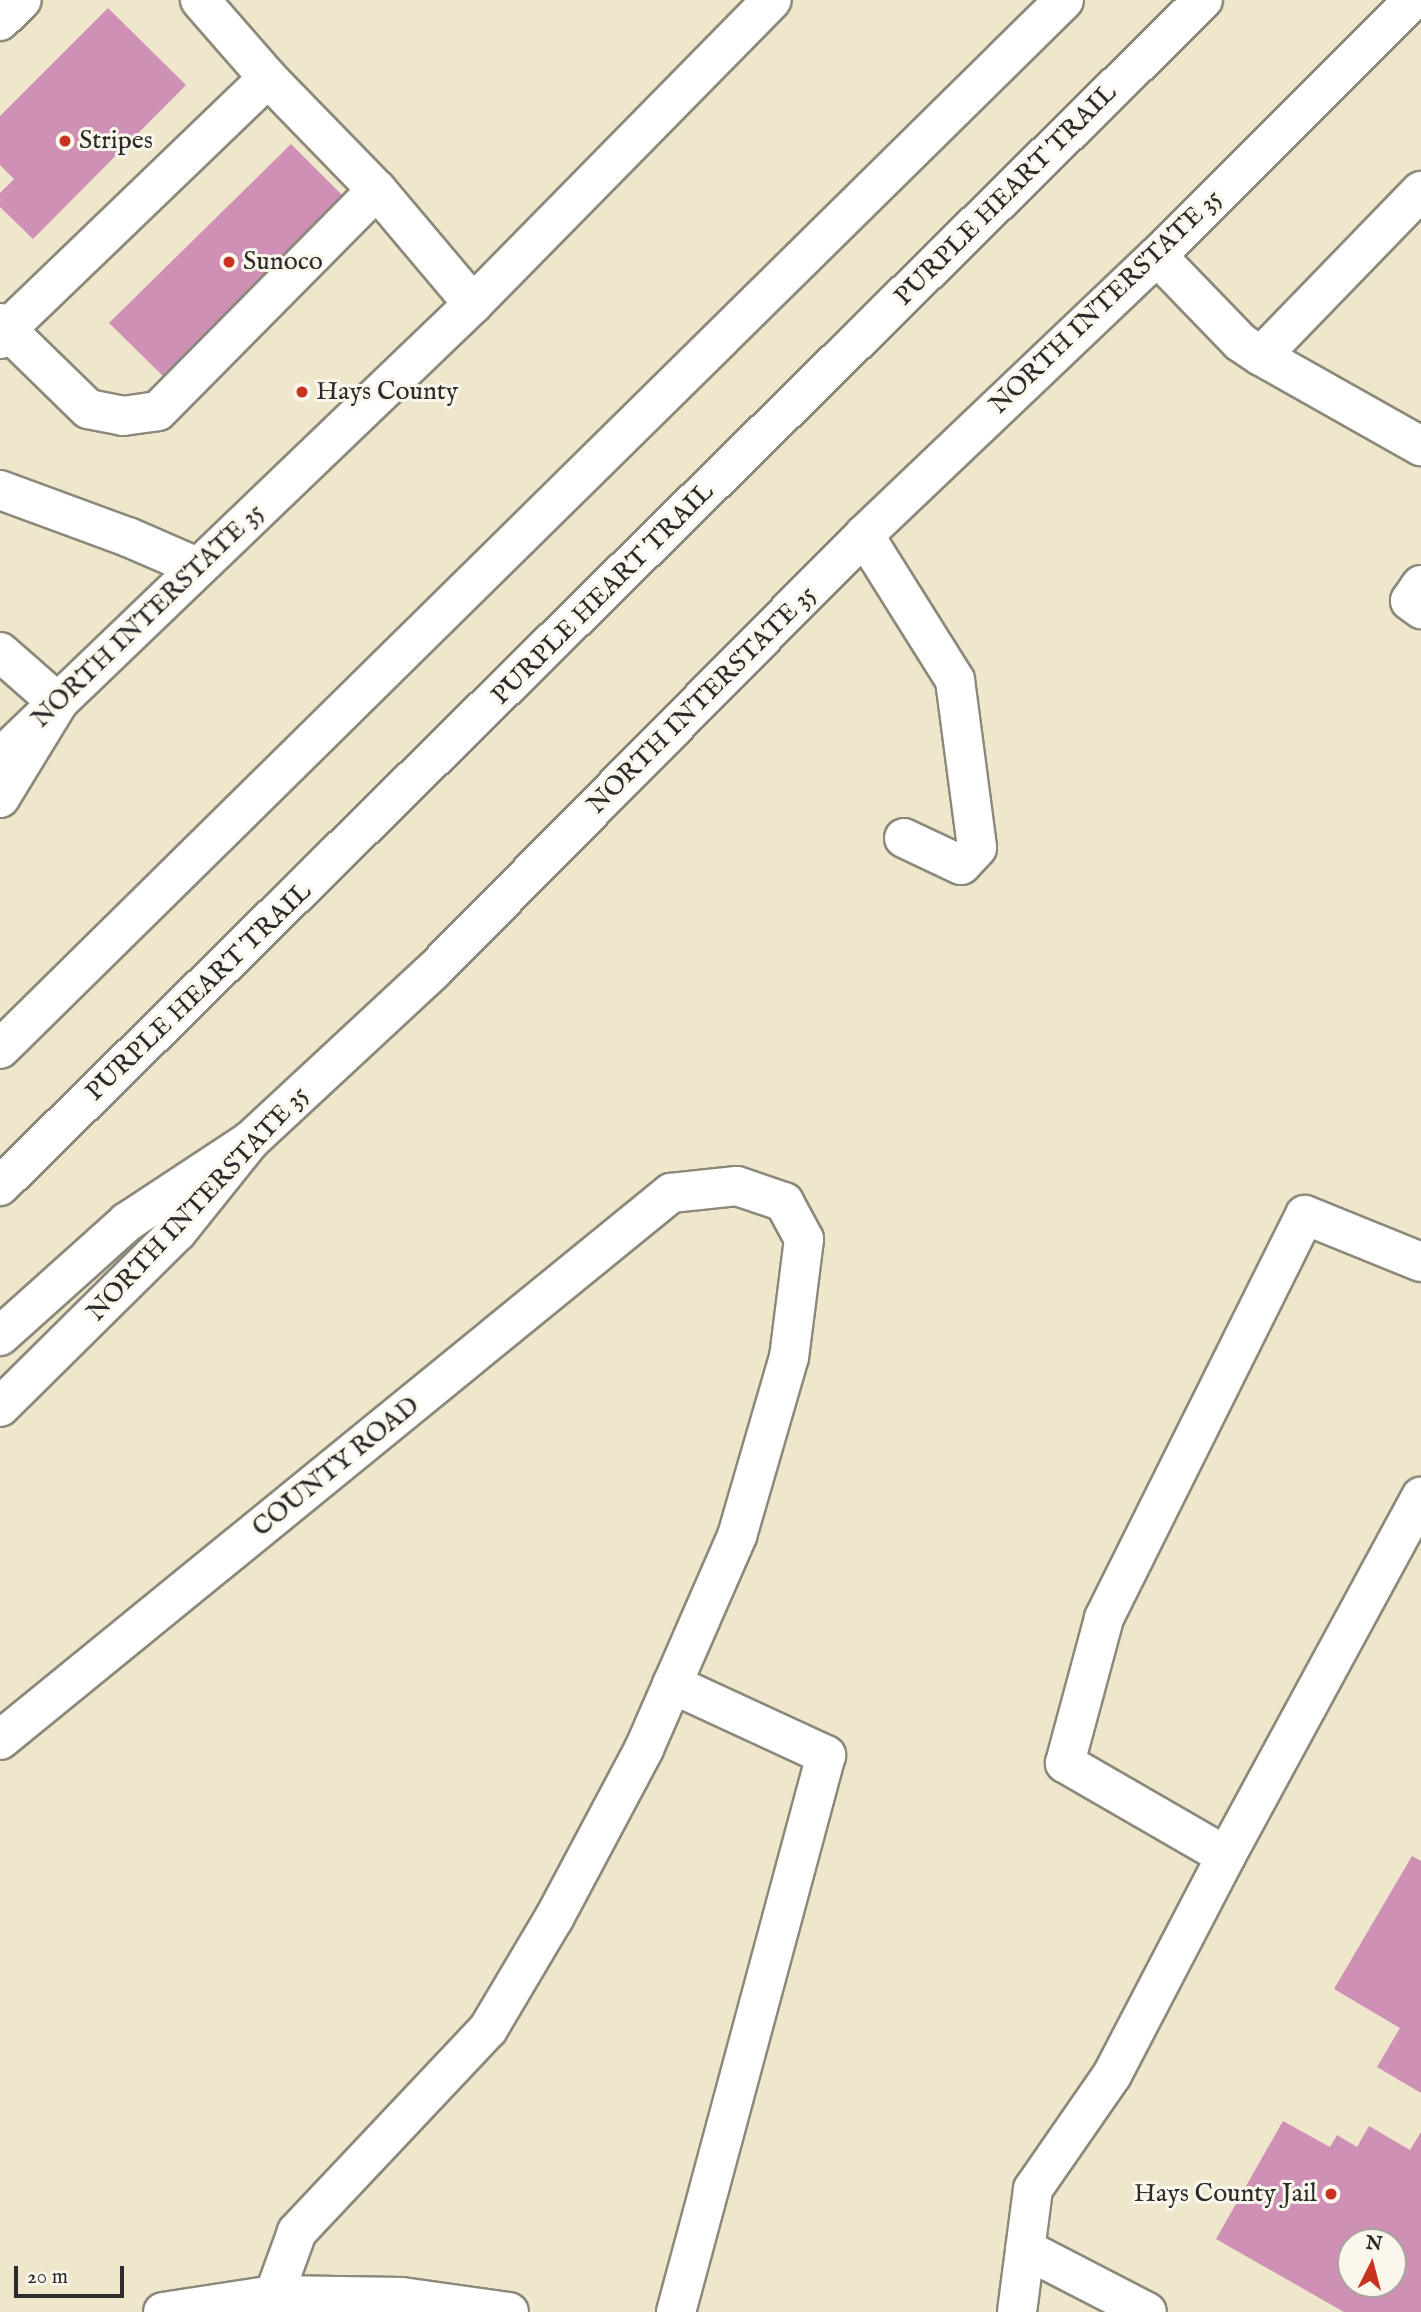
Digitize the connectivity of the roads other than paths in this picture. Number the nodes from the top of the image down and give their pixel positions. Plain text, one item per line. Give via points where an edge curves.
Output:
1 (22, 0) edge
2 (200, 0) edge
3 (772, 0) edge
4 (1064, 0) edge
5 (1203, 0) edge
6 (1413, 0) edge
7 (0, 21) edge
8 (268, 78) junction
9 (377, 190) junction
10 (1421, 191) edge
11 (1157, 256) junction
12 (473, 304) junction
13 (2, 330) edge
14 (1261, 356) junction
15 (1421, 446) edge
16 (0, 490) edge
17 (864, 535) junction
18 (197, 567) junction
19 (1421, 585) edge
20 (1421, 608) edge
21 (0, 652) edge
22 (58, 703) junction
23 (0, 758) edge
24 (0, 798) edge
25 (904, 838) dead end
26 (0, 1049) edge
27 (250, 1141) junction
28 (0, 1186) edge
29 (1421, 1262) edge
30 (0, 1336) edge
31 (0, 1407) edge
32 (1421, 1497) edge
33 (672, 1685) junction
34 (0, 1741) edge
35 (1226, 1856) junction
36 (1024, 2249) junction
37 (274, 2295) junction
38 (163, 2312) edge
39 (509, 2312) edge
40 (676, 2312) edge
41 (1017, 2312) edge
42 (1147, 2312) edge

1 - 7 main road
2 - 8 main road
3 - 12 main road, NORTH INTERSTATE 35
4 - 26 main road
5 - 28 main road, PURPLE HEART TRAIL
6 - 11 main road, NORTH INTERSTATE 35
8 - 9 main road
8 - 13 main road
9 - 12 main road
9 - 13 main road via 158,411 123,416 88,409
10 - 14 main road
11 - 14 main road via 1240,342
11 - 17 main road, NORTH INTERSTATE 35
12 - 18 main road, NORTH INTERSTATE 35
14 - 15 main road
16 - 18 main road
17 - 25 main road via 955,680 976,848 961,865
17 - 27 main road, NORTH INTERSTATE 35 via 433,971
18 - 22 main road, NORTH INTERSTATE 35
19 - 20 main road via 1410,601
21 - 22 main road
22 - 23 main road, NORTH INTERSTATE 35
22 - 24 main road
27 - 30 main road via 127,1222
27 - 31 main road, NORTH INTERSTATE 35 via 177,1233
29 - 35 main road via 1305,1215 1104,1618 1065,1763
32 - 35 main road
33 - 34 main road, COUNTY ROAD via 737,1536 789,1357 804,1238 784,1202 737,1186 671,1193
33 - 37 main road via 561,1906 488,2029 297,2232
33 - 40 main road via 826,1755
35 - 36 main road via 1112,2075 1033,2189
36 - 41 main road
36 - 42 main road
37 - 38 main road
37 - 39 main road via 401,2297

